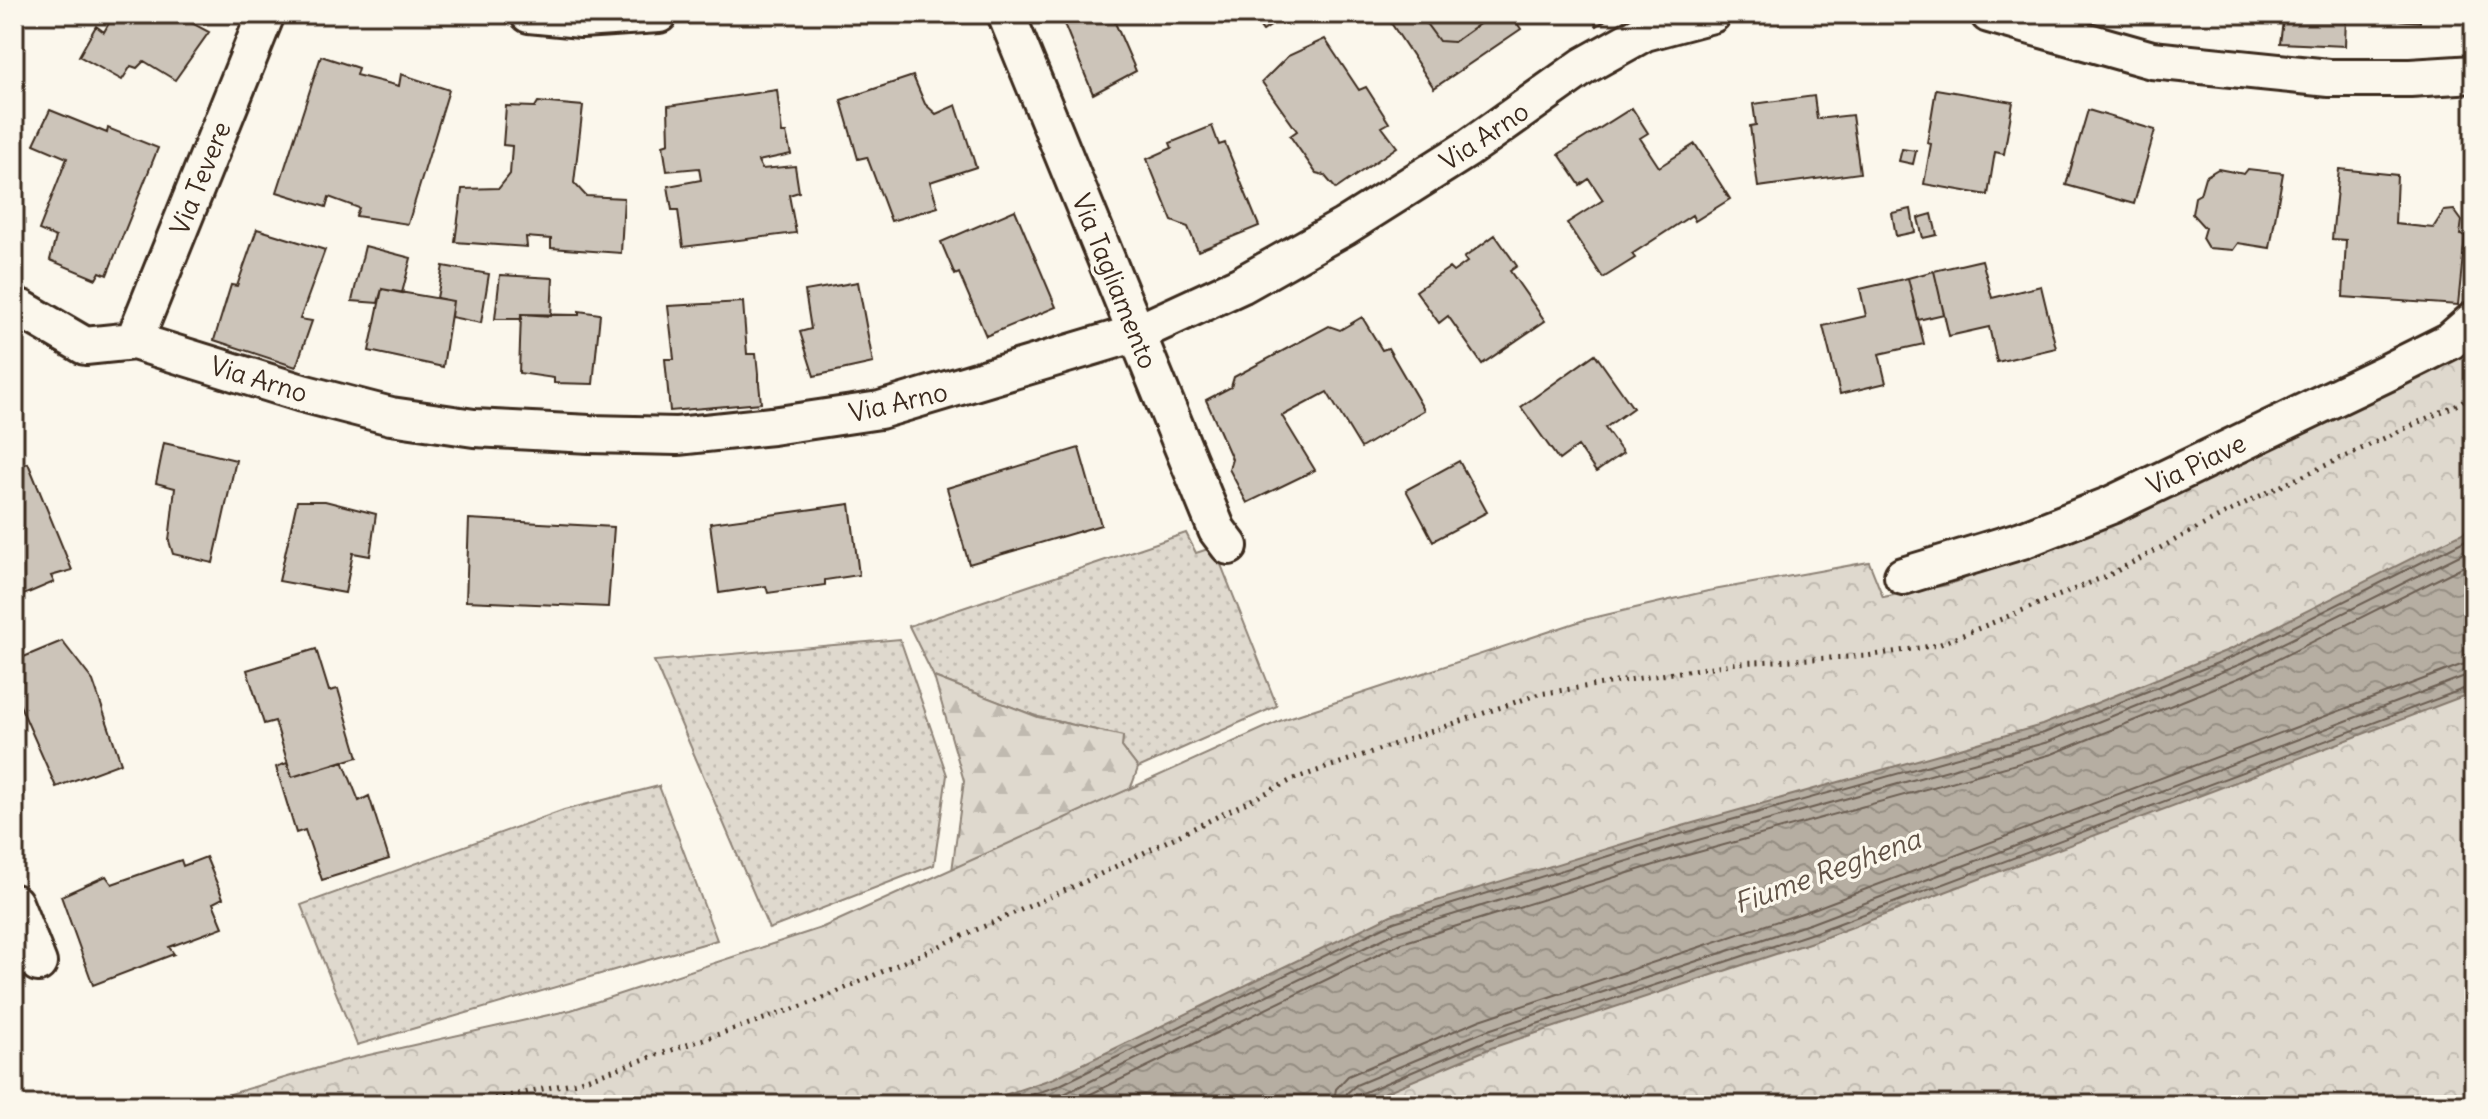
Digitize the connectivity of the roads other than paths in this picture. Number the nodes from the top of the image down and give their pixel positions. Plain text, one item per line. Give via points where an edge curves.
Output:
1 (266, 14) edge
2 (529, 14) edge
3 (659, 14) edge
4 (1006, 14) edge
5 (1712, 14) edge
6 (1989, 14) edge
7 (2474, 74) edge
8 (14, 310) edge
9 (2474, 320) edge
10 (1137, 333) junction
11 (134, 341) junction
12 (1229, 546) dead end
13 (1903, 576) dead end
14 (14, 903) edge
15 (38, 963) dead end

1 - 11 street, Via Tevere
2 - 3 street via 581,19
4 - 10 street, Via Tagliamento
5 - 10 street, Via Arno via 1645,32 1584,66 1466,150 1344,227 1241,285
6 - 7 street via 2152,60 2329,78
8 - 11 street, Via Arno via 20,308 85,346
9 - 13 street, Via Piave via 2450,341 2399,367 2111,505 2022,540
10 - 11 street, Via Arno via 880,410 677,436 474,428 391,416
10 - 12 street, Via Tagliamento via 1217,530
14 - 15 street

